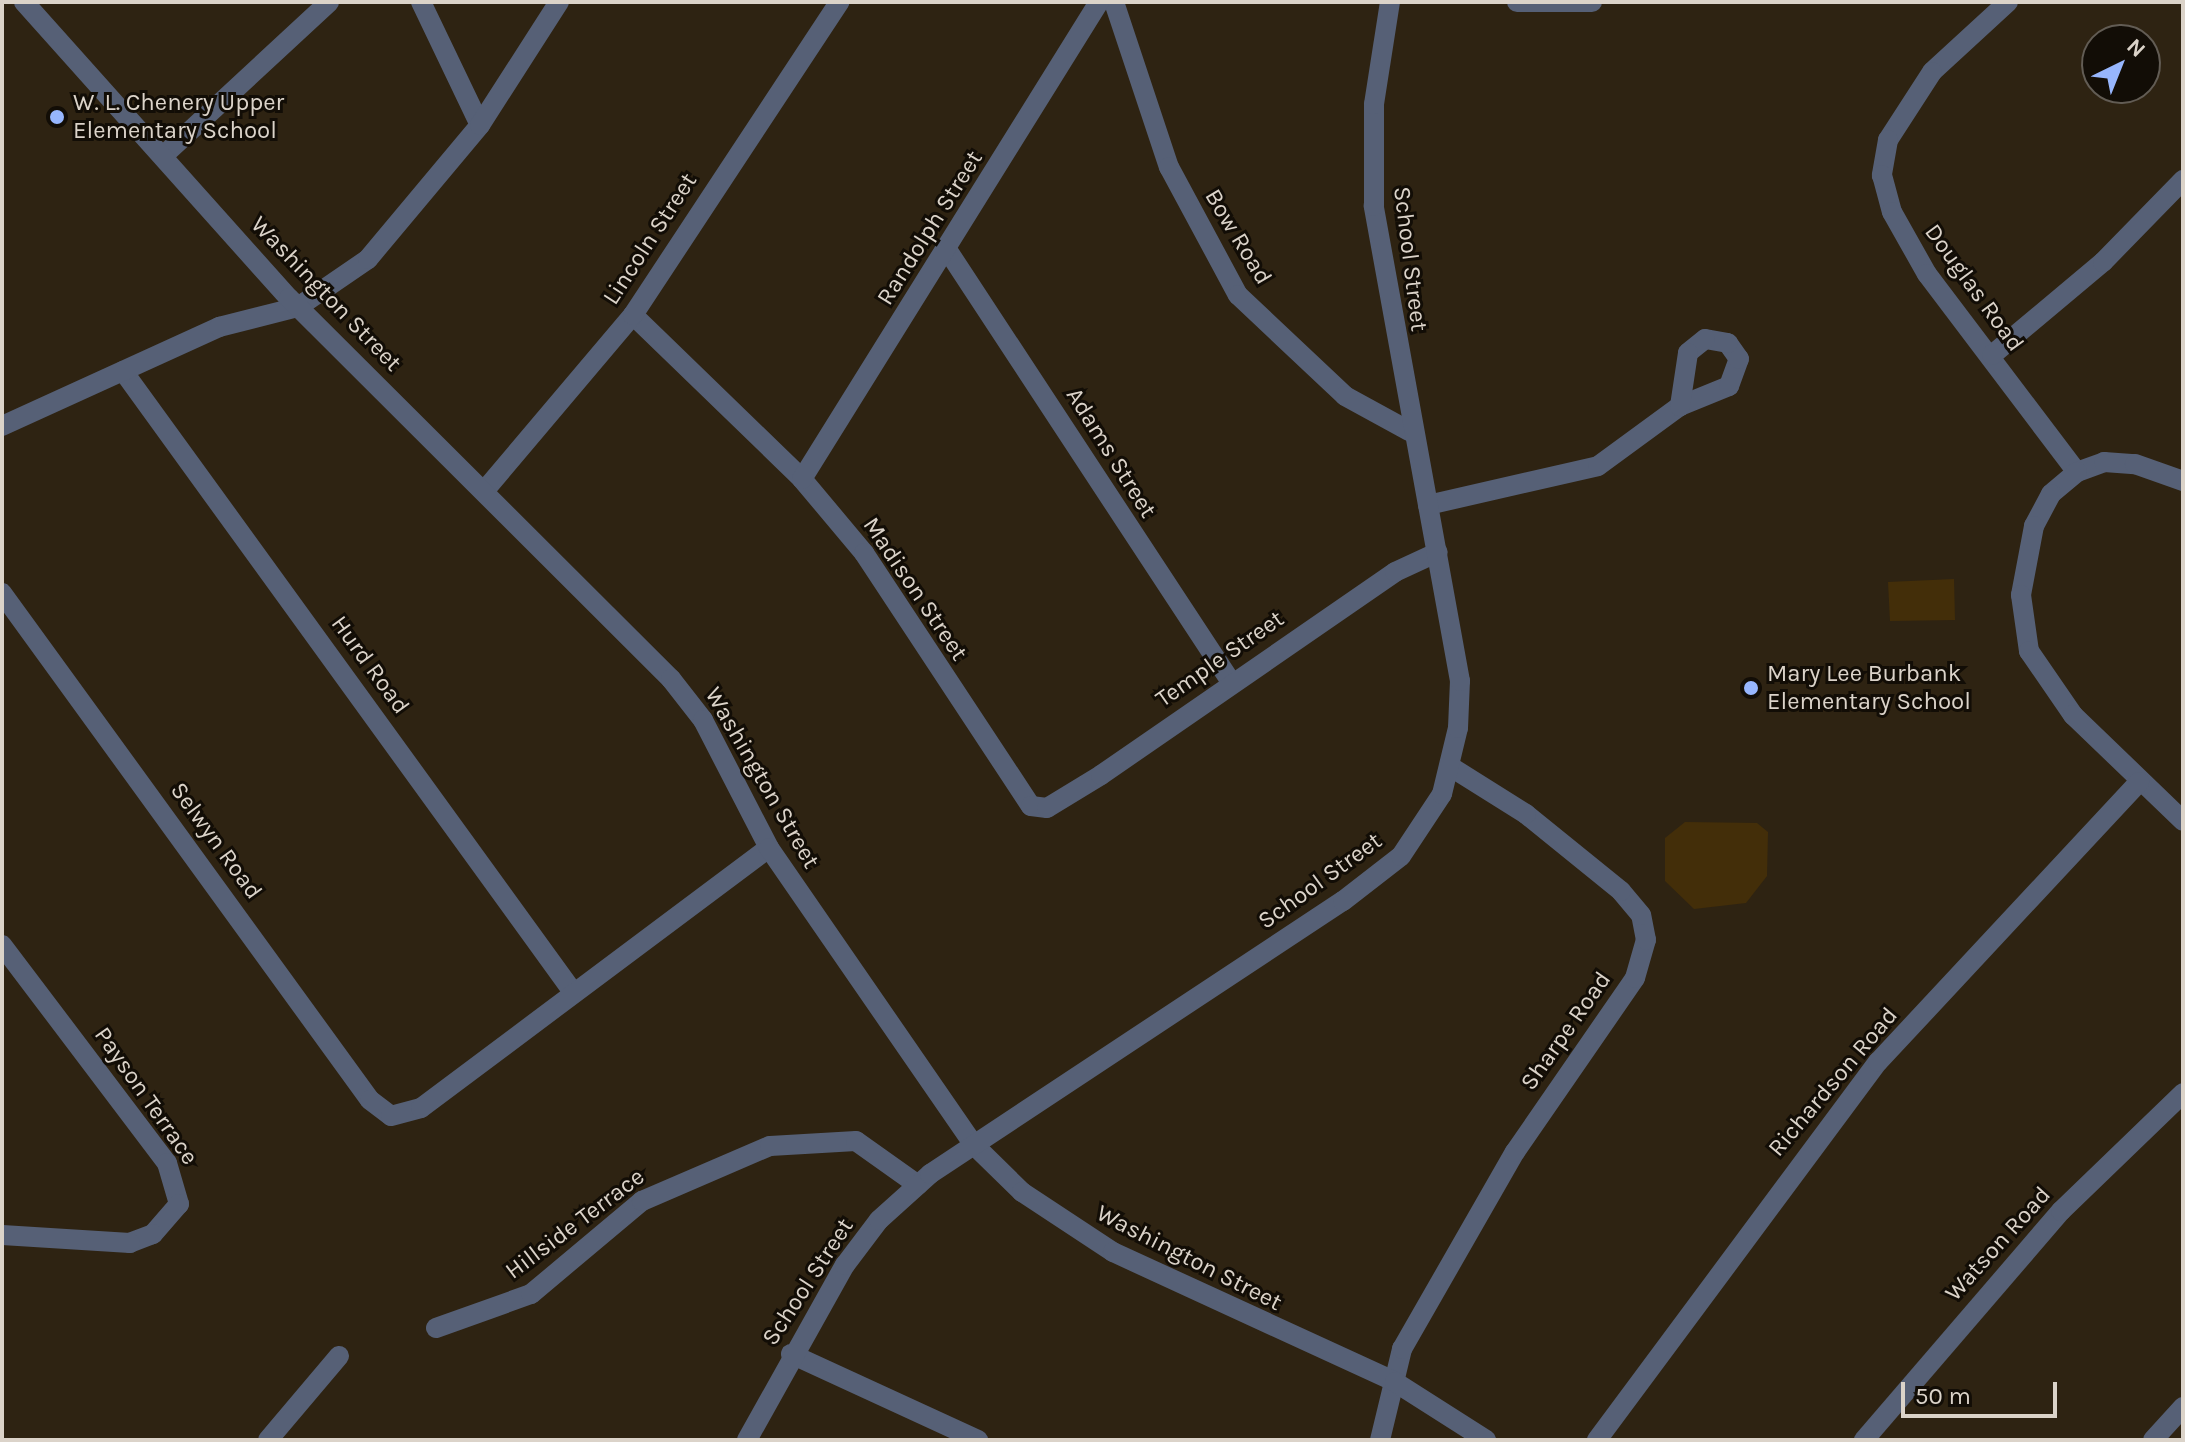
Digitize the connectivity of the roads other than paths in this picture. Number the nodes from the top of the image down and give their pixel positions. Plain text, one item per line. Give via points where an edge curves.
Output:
1 (329, 2) edge
2 (421, 2) edge
3 (559, 2) edge
4 (839, 2) edge
5 (1099, 2) edge
6 (1114, 2) edge
7 (1390, 2) edge
8 (1517, 2) edge
9 (1592, 2) edge
10 (2008, 2) edge
11 (29, 4) edge
12 (480, 125) junction
13 (164, 155) junction
14 (2183, 180) edge
15 (948, 251) junction
16 (298, 307) junction
17 (633, 315) junction
18 (1992, 355) junction
19 (123, 371) junction
20 (1680, 406) dead end
21 (2, 426) edge
22 (1409, 431) junction
23 (2077, 472) junction
24 (802, 479) junction
25 (2183, 481) edge
26 (485, 490) junction
27 (1428, 505) junction
28 (1438, 552) junction
29 (2, 593) edge
30 (1231, 682) junction
31 (1451, 767) junction
32 (2139, 782) junction
33 (1033, 807) joint
34 (2183, 821) edge
35 (769, 848) junction
36 (2, 945) edge
37 (573, 992) junction
38 (2183, 1093) edge
39 (974, 1145) junction
40 (918, 1185) junction
41 (2, 1235) edge
42 (436, 1328) dead end
43 (791, 1354) junction
44 (339, 1356) dead end
45 (1395, 1382) junction
46 (2183, 1407) edge
47 (970, 1438) edge
48 (268, 1440) edge
49 (747, 1440) edge
50 (1380, 1440) edge
51 (1486, 1440) edge
52 (1597, 1440) edge
53 (1864, 1440) edge
54 (2153, 1440) edge

1 - 13 street
2 - 12 street
3 - 12 street
4 - 17 street, Lincoln Street
5 - 15 street, Randolph Street
6 - 22 street, Bow Road via 1169,167 1238,295 1345,396
7 - 22 street, School Street via 1374,104 1374,206
8 - 9 street
10 - 18 street, Douglas Road via 1932,72 1888,140 1882,175 1903,235
11 - 13 street, Washington Street
12 - 16 street via 402,225
13 - 16 street, Washington Street
14 - 18 street via 2103,262
15 - 24 street, Randolph Street
15 - 30 street, Adams Street
16 - 19 street via 219,327
16 - 26 street, Washington Street
17 - 24 street, Madison Street
17 - 26 street, Lincoln Street
18 - 23 street, Douglas Road
19 - 21 street
19 - 37 street, Hurd Road
20 - 27 street via 1598,466
22 - 27 street, School Street
23 - 25 street via 2104,462 2135,464
23 - 32 street via 2051,494 2034,526 2021,595 2029,651 2073,715
24 - 33 street, Madison Street via 864,553
26 - 35 street, Washington Street via 671,679 703,720
27 - 28 street, School Street
28 - 30 street, Temple Street via 1395,572
28 - 31 street, School Street via 1460,681
29 - 37 street, Selwyn Road via 370,1100 391,1116 421,1108
30 - 33 street, Temple Street via 1101,775 1047,808
31 - 39 street, School Street via 1422,831 1401,856
31 - 45 street, Sharpe Road via 1526,814 1621,891 1641,915 1646,940 1635,978 1515,1152 1402,1349
32 - 34 street
32 - 52 street, Richardson Road via 1869,1072
35 - 37 street
35 - 39 street, Washington Street
36 - 41 street, Payson Terrace via 167,1163 179,1204 153,1234 130,1243
38 - 53 street, Watson Road via 2061,1211
39 - 40 street, School Street
39 - 45 street, Washington Street via 1022,1192 1113,1252
40 - 42 street, Hillside Terrace via 856,1141 770,1146 642,1201 531,1294
40 - 43 street, School Street via 845,1265
43 - 47 street
43 - 49 street, School Street
44 - 48 street
45 - 50 street, Sharpe Road
45 - 51 street, Washington Street
46 - 54 street

